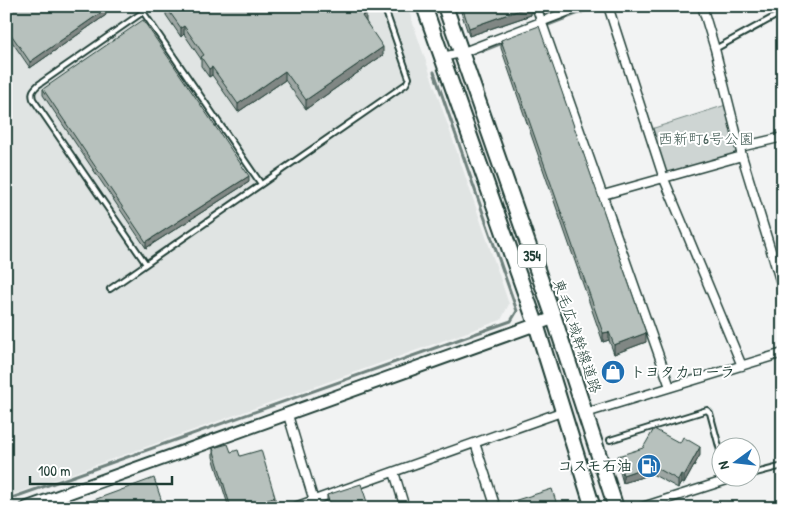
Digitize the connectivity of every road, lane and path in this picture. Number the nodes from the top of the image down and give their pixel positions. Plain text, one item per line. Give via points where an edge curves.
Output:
1 (140, 6) edge
2 (384, 6) edge
3 (424, 6) edge
4 (445, 6) edge
5 (536, 6) edge
6 (582, 6) edge
7 (608, 6) edge
8 (702, 6) edge
9 (143, 12) junction
10 (783, 12) edge
11 (541, 21) junction
12 (716, 48) junction
13 (461, 52) junction
14 (442, 57) junction
15 (783, 137) edge
16 (740, 147) junction
17 (742, 156) junction
18 (664, 179) junction
19 (261, 184) junction
20 (602, 195) junction
21 (146, 264) junction
22 (780, 268) edge
23 (110, 289) dead end
24 (783, 290) edge
25 (554, 318) junction
26 (536, 324) junction
27 (783, 353) edge
28 (742, 366) junction
29 (670, 387) junction
30 (564, 410) junction
31 (586, 413) junction
32 (288, 415) junction
33 (716, 436) edge
34 (610, 440) dead end
35 (475, 443) junction
36 (783, 466) edge
37 (762, 471) edge
38 (394, 472) junction
39 (712, 483) edge
40 (315, 504) edge
41 (26, 508) edge
42 (292, 508) edge
43 (405, 508) edge
44 (496, 508) edge
45 (593, 508) edge
46 (616, 508) edge
47 (639, 508) edge

1 - 9 lane
2 - 19 lane via 409,78 406,84
3 - 14 highway, 354
4 - 13 highway, 東毛広域幹線道路 / 354
5 - 11 street
6 - 11 street
7 - 18 street
8 - 12 street
9 - 19 lane
9 - 21 lane via 38,85 32,90 32,95
10 - 12 lane
11 - 13 street
11 - 20 street
12 - 16 street
13 - 14 street
13 - 25 highway, 東毛広域幹線道路 / 354
14 - 26 highway, 354
15 - 16 street
16 - 17 street
17 - 18 street
17 - 22 street
18 - 20 street
18 - 28 street
19 - 21 lane
20 - 29 street
21 - 23 lane
22 - 24 street
25 - 26 street
25 - 31 highway, 東毛広域幹線道路 / 354
26 - 30 highway, 354
26 - 32 street
27 - 28 street
28 - 29 street
29 - 31 street
30 - 35 street
30 - 45 highway, 354
31 - 46 highway, 東毛広域幹線道路 / 354
32 - 40 street
32 - 41 street
33 - 34 lane via 707,410
35 - 38 street
35 - 44 street
36 - 37 lane
38 - 40 street
38 - 43 street
39 - 47 street
40 - 42 street

